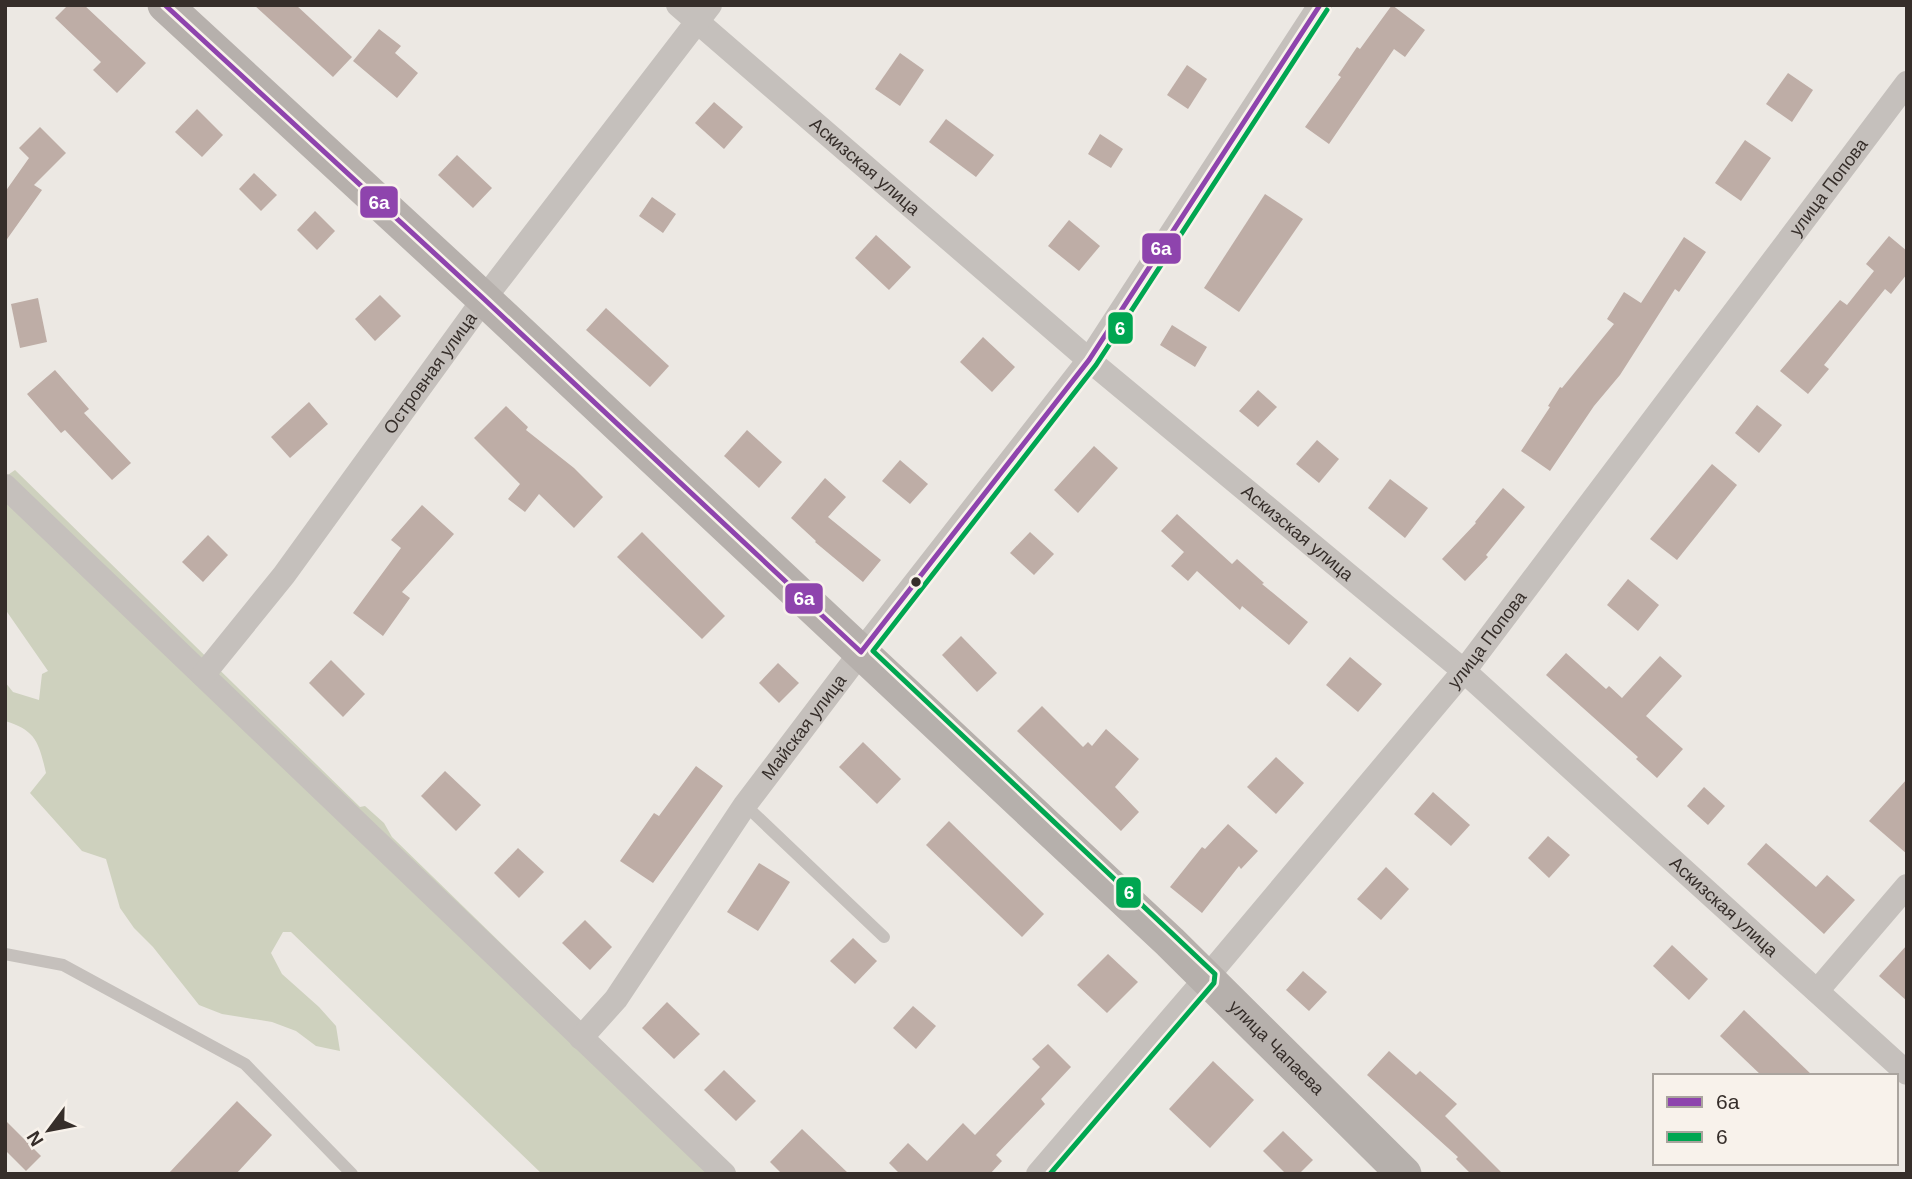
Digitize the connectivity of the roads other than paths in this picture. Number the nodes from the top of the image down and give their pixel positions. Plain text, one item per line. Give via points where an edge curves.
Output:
1 (166, 5) edge
2 (678, 5) edge
3 (1320, 5) edge
4 (704, 14) edge
5 (1907, 83) edge
6 (484, 299) junction
7 (1089, 360) junction
8 (5, 486) edge
9 (861, 652) junction
10 (1464, 671) junction
11 (203, 675) junction
12 (745, 805) junction
13 (1907, 887) edge
14 (884, 937) dead end
15 (5, 954) edge
16 (1207, 977) junction
17 (1817, 991) junction
18 (581, 1038) junction
19 (1907, 1073) edge
20 (352, 1174) edge
21 (724, 1174) edge
22 (1038, 1174) edge
23 (1404, 1174) edge

1 - 6 street, улица Чапаева
2 - 4 street, Аскизская улица
3 - 7 street, Майская улица
4 - 6 street, Островная улица
4 - 7 street, Аскизская улица
5 - 10 street, улица Попова
6 - 9 street, улица Чапаева
6 - 11 street, Островная улица via 284,575
7 - 9 street, Майская улица
7 - 10 street, Аскизская улица
8 - 11 street
9 - 12 street, Майская улица
9 - 16 street, улица Чапаева
10 - 16 street, улица Попова
10 - 17 street, Аскизская улица
11 - 18 street
12 - 14 lane
12 - 18 street, Майская улица via 616,999
13 - 17 street
15 - 20 lane via 63,965 245,1064
16 - 22 street, улица Попова
16 - 23 street, улица Чапаева
17 - 19 street, Аскизская улица
18 - 21 street

